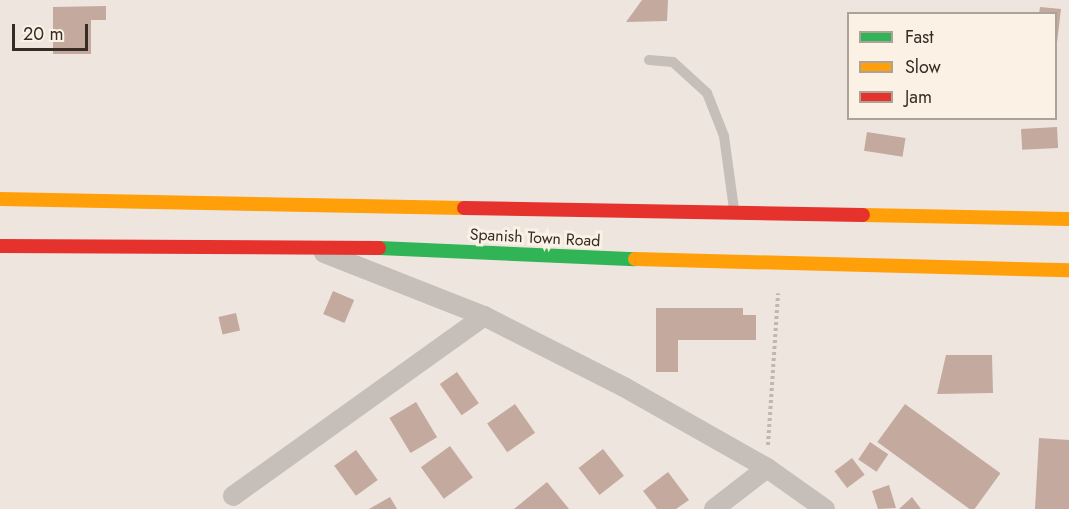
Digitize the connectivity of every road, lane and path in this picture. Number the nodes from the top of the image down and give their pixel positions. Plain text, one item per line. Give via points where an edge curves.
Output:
1 (649, 60) dead end
2 (0, 199) edge
3 (735, 215) junction
4 (1069, 219) edge
5 (302, 244) junction
6 (0, 246) edge
7 (779, 246) dead end
8 (780, 266) junction
9 (1069, 270) edge
10 (484, 316) junction
11 (767, 468) junction
12 (233, 496) dead end
13 (714, 509) edge
14 (825, 509) edge

1 - 3 lane via 673,62 707,93 724,136
2 - 3 highway, Spanish Town Road
3 - 4 highway, Spanish Town Road via 778,221
5 - 6 highway, Spanish Town Road
5 - 8 highway, Spanish Town Road
5 - 10 street
7 - 8 highway
8 - 9 highway, Spanish Town Road
8 - 11 path
10 - 11 street via 624,387
10 - 12 street
11 - 13 street
11 - 14 street

